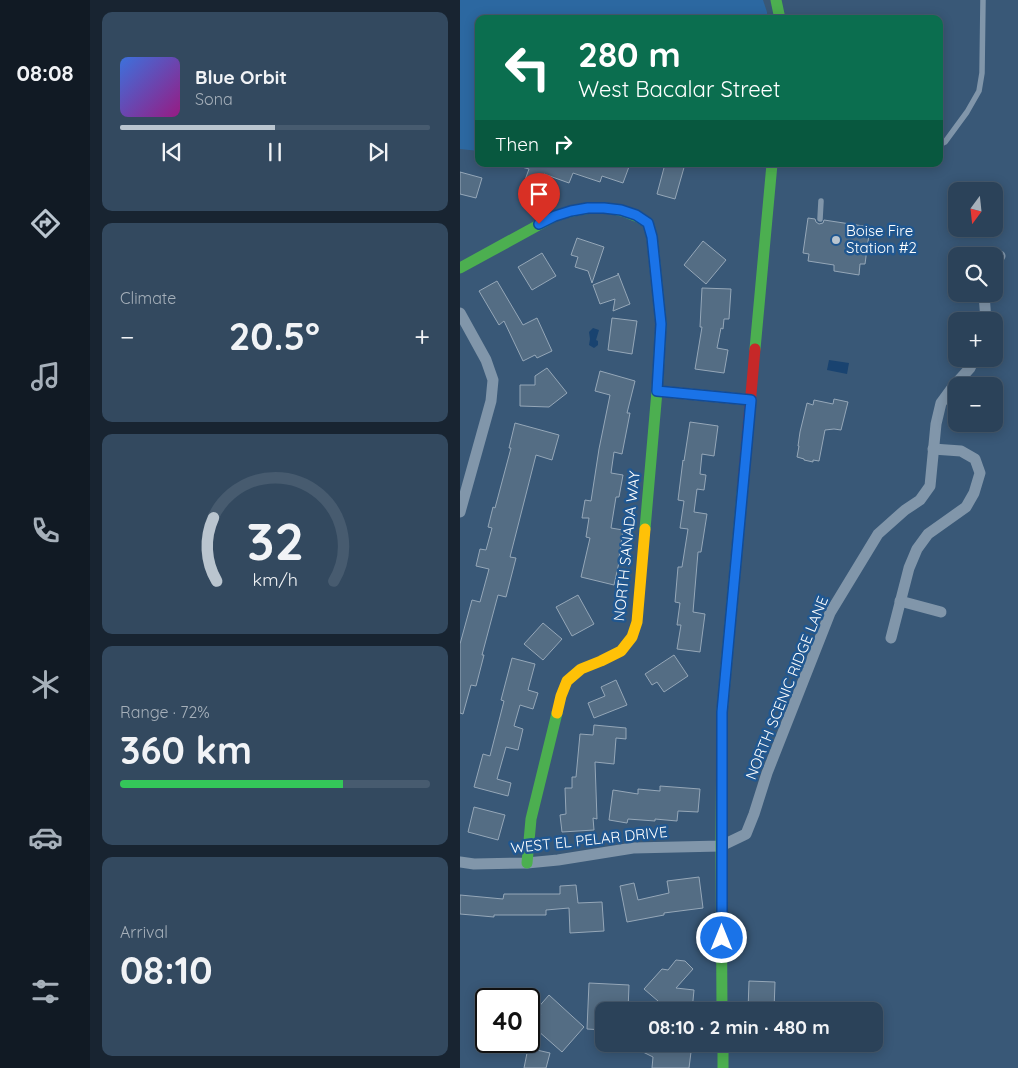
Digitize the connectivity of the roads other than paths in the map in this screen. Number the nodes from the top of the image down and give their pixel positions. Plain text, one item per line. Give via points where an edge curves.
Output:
1 (776, 0) edge
2 (983, 0) edge
3 (779, 15) edge
4 (943, 143) edge
5 (772, 167) edge
6 (821, 201) dead end
7 (820, 219) dead end
8 (460, 268) edge
9 (460, 313) edge
10 (970, 367) edge
11 (657, 391) junction
12 (751, 400) junction
13 (933, 448) junction
14 (460, 512) edge
15 (900, 601) junction
16 (941, 612) dead end
17 (891, 638) dead end
18 (721, 846) junction
19 (460, 862) edge
20 (527, 863) junction
21 (722, 1002) edge
22 (723, 1052) edge
23 (723, 1068) edge

1 - 3 street
2 - 4 lane via 979,91
5 - 12 street
6 - 7 lane
8 - 11 street, NORTH SANADA WAY via 555,216 571,211 604,208 636,215 648,223 652,237 661,324
9 - 14 street via 486,360 493,380
10 - 13 street, NORTH SCENIC RIDGE LANE via 941,403
11 - 12 street
11 - 20 street, NORTH SANADA WAY via 632,638 621,651 580,669 567,681 560,696 531,819
12 - 18 street via 722,712
13 - 15 street via 961,451 975,459 980,473 966,507 928,534 917,549
13 - 18 street, NORTH SCENIC RIDGE LANE via 930,486 920,500 878,534 830,613 746,834
15 - 16 street
15 - 17 street
18 - 20 street, WEST EL PELAR DRIVE via 633,848
18 - 21 street
19 - 20 street, WEST EL PELAR DRIVE
22 - 23 street

